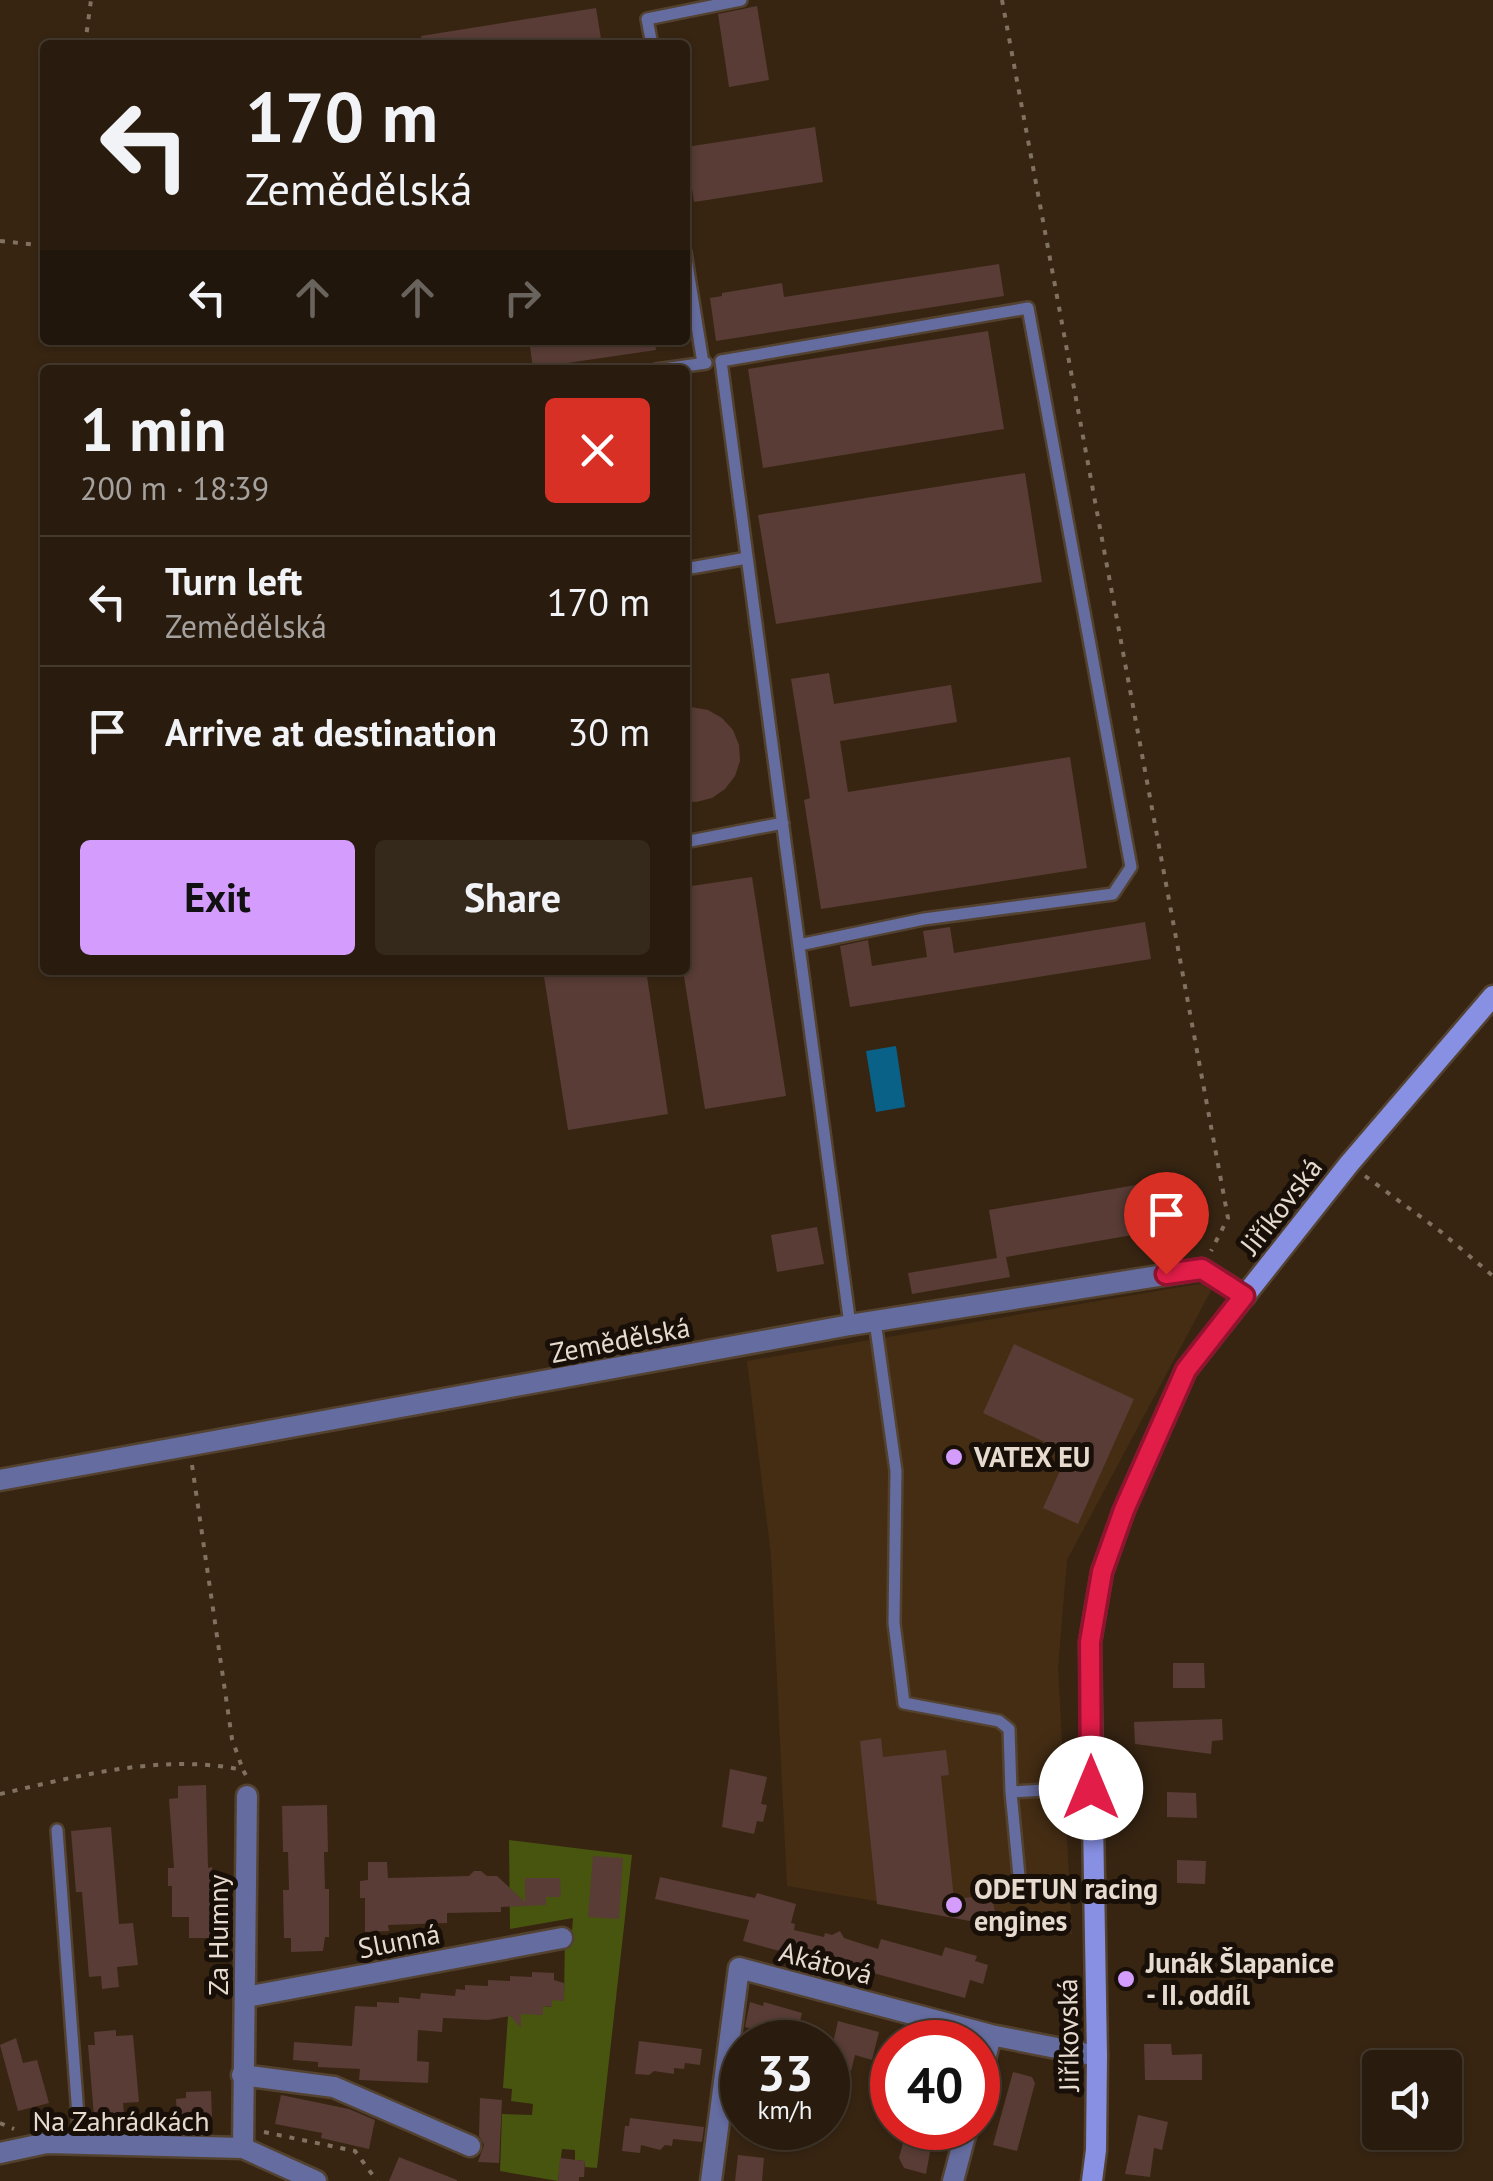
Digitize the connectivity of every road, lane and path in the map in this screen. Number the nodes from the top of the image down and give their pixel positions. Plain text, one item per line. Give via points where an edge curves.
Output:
1 (91, 0) edge
2 (741, 0) edge
3 (1002, 0) edge
4 (85, 40) edge
5 (651, 40) edge
6 (0, 242) edge
7 (40, 244) edge
8 (690, 283) edge
9 (720, 361) junction
10 (703, 363) junction
11 (690, 365) edge
12 (747, 558) junction
13 (690, 568) edge
14 (782, 823) junction
15 (690, 841) edge
16 (799, 945) junction
17 (1493, 996) edge
18 (1349, 1164) junction
19 (1202, 1269) junction
20 (1493, 1276) edge
21 (1244, 1296) junction
22 (874, 1321) junction
23 (850, 1325) junction
24 (191, 1447) junction
25 (0, 1480) edge
26 (242, 1770) junction
27 (1091, 1788) junction
28 (1011, 1792) junction
29 (0, 1794) edge
30 (246, 1796) joint
31 (58, 1830) dead end
32 (1019, 1876) dead end
33 (562, 1938) dead end
34 (246, 1997) junction
35 (935, 2020) edge
36 (1000, 2037) edge
37 (1098, 2056) junction
38 (242, 2075) junction
39 (80, 2143) junction
40 (243, 2144) junction
41 (470, 2146) dead end
42 (961, 2150) edge
43 (0, 2153) edge
44 (316, 2181) edge
45 (378, 2181) edge
46 (711, 2181) edge
47 (953, 2181) edge
48 (1092, 2181) edge

1 - 4 path
2 - 5 lane via 648,19
3 - 19 path via 1228,1218
6 - 7 path
8 - 10 lane
9 - 10 lane
9 - 12 lane
9 - 16 lane via 1028,308 1132,867 1113,894 924,919
10 - 11 lane
12 - 13 lane
12 - 14 lane
14 - 15 lane
14 - 16 lane
16 - 23 lane
17 - 18 street, Jiříkovská
18 - 20 path
18 - 21 street, Jiříkovská
19 - 21 street
19 - 22 street, Zemědělská
21 - 27 street, Jiříkovská via 1186,1370 1102,1572 1090,1642
22 - 23 street, Zemědělská
22 - 28 lane via 896,1471 894,1623 904,1703 999,1721 1009,1729
23 - 24 street, Zemědělská
24 - 25 street, Zemědělská
24 - 26 path via 232,1740
26 - 29 path via 134,1768
26 - 30 path
27 - 28 lane
27 - 37 street, Jiříkovská
28 - 32 lane
30 - 34 street, Za Humny
31 - 39 lane
33 - 34 street, Slunná
34 - 38 street, Za Humny
35 - 46 street, Akátová via 739,1968
36 - 37 street, Akátová
37 - 48 street, Jiříkovská
38 - 40 street, Na Zahrádkách
38 - 41 street via 334,2087
39 - 40 street, Na Zahrádkách
39 - 43 street, Na Zahrádkách
40 - 44 street, Na Zahrádkách
40 - 45 path via 261,2131 355,2151
42 - 47 street

